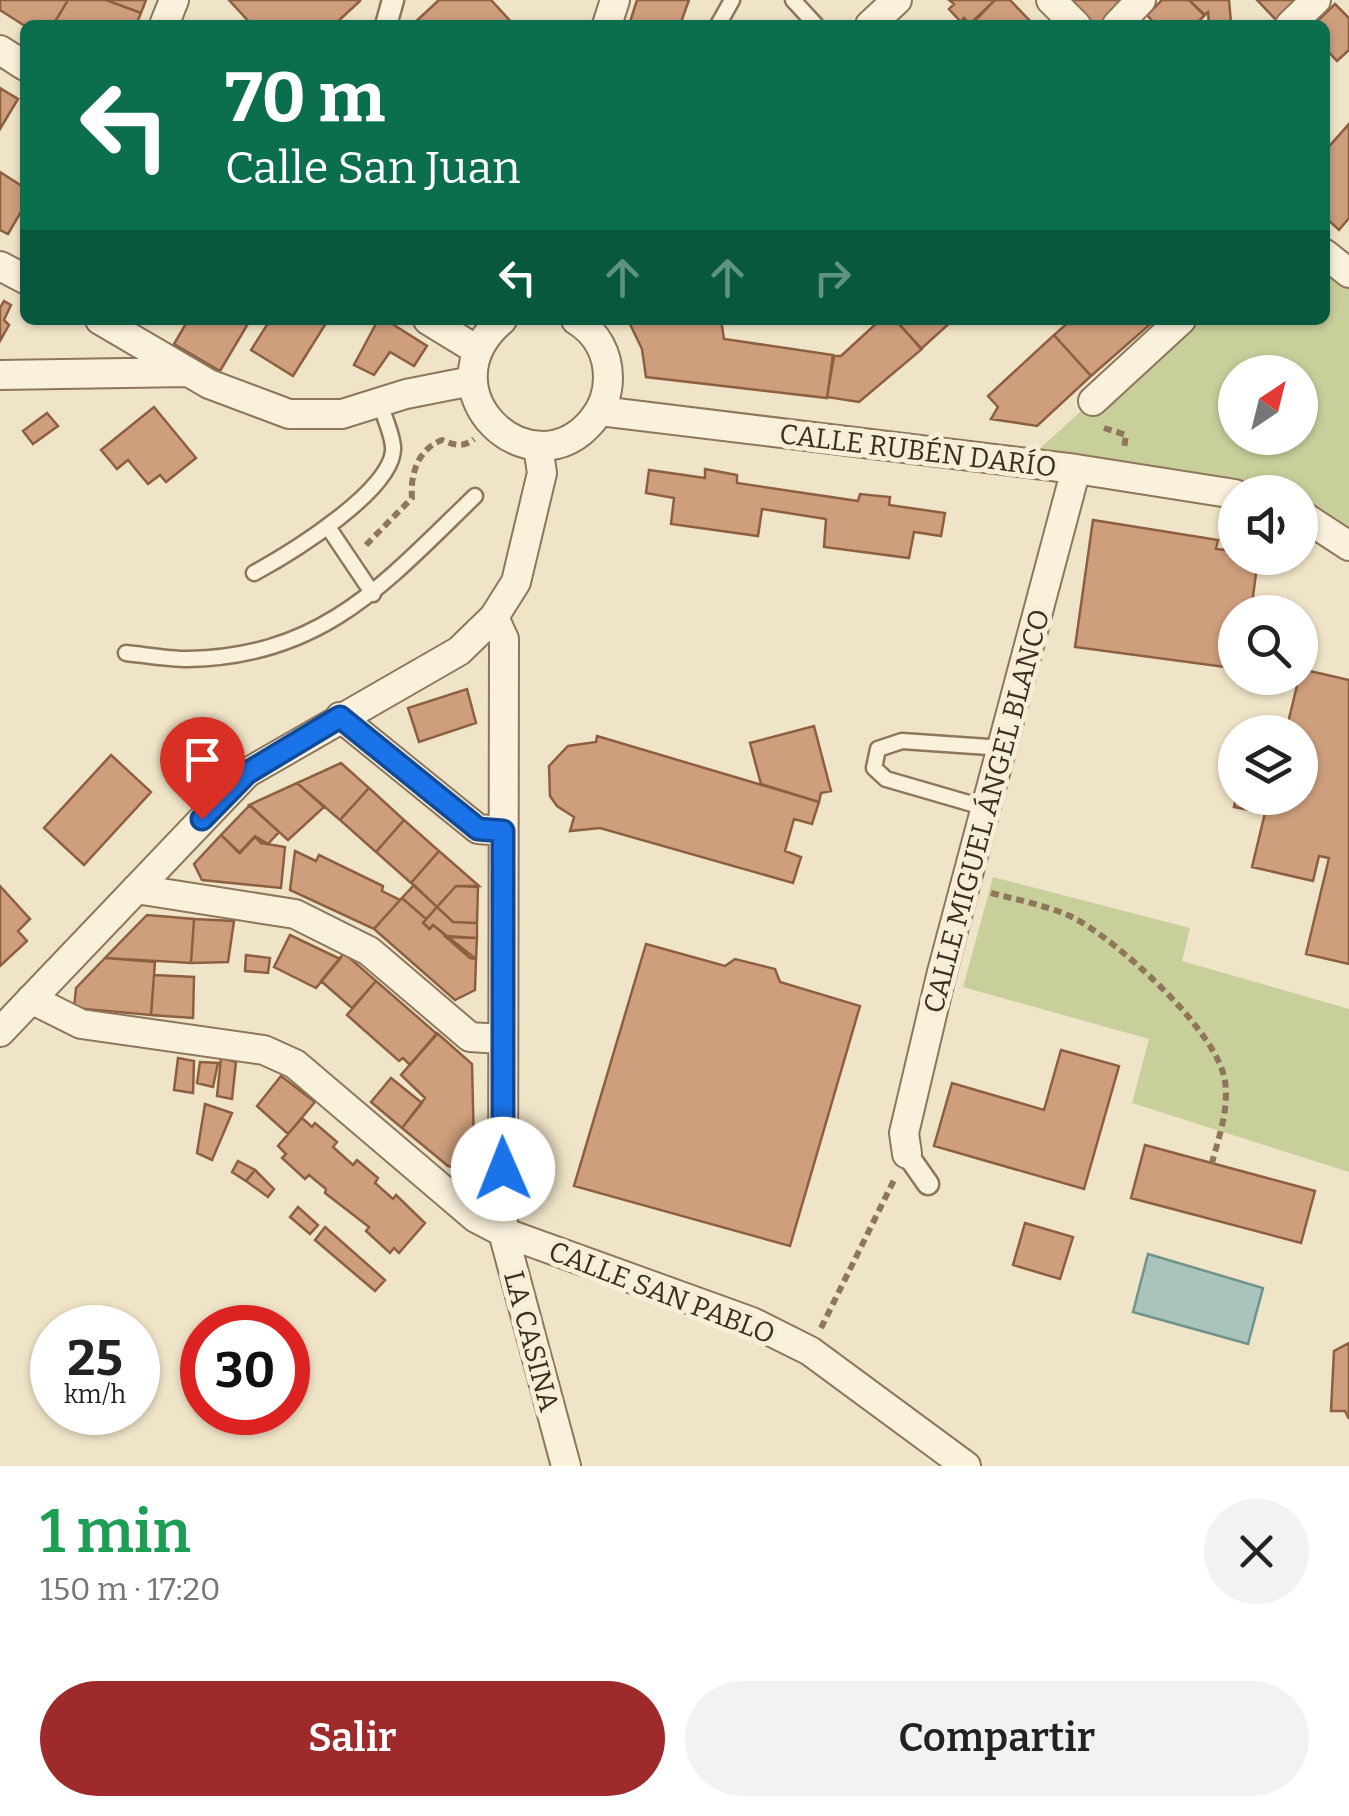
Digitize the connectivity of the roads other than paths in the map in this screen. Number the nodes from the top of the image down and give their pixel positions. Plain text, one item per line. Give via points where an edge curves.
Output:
1 (793, 0) edge
2 (897, 0) edge
3 (1051, 0) edge
4 (1141, 0) edge
5 (1316, 0) edge
6 (811, 20) edge
7 (875, 20) edge
8 (1071, 20) edge
9 (1122, 20) edge
10 (1295, 20) edge
11 (108, 325) edge
12 (436, 325) edge
13 (496, 325) edge
14 (581, 325) edge
15 (1176, 325) edge
16 (477, 350) junction
17 (188, 372) junction
18 (0, 375) edge
19 (472, 380) junction
20 (1092, 401) road end
21 (379, 402) junction
22 (600, 411) junction
23 (538, 446) junction
24 (1076, 469) junction
25 (1218, 491) edge
26 (475, 496) dead end
27 (334, 522) junction
28 (1318, 524) edge
29 (1346, 539) edge
30 (254, 574) dead end
31 (374, 594) junction
32 (494, 617) junction
33 (126, 653) dead end
34 (340, 717) junction
35 (1003, 748) junction
36 (987, 808) junction
37 (503, 831) junction
38 (136, 889) junction
39 (30, 999) junction
40 (0, 1032) edge
41 (502, 1038) junction
42 (907, 1154) joint
43 (928, 1184) dead end
44 (503, 1232) junction
45 (566, 1466) edge
46 (966, 1466) edge

1 - 6 lane
2 - 7 street
3 - 8 street
4 - 9 street
5 - 10 street
11 - 17 street
12 - 16 street
13 - 16 street
14 - 22 street via 600,343 608,365
15 - 20 street
16 - 19 street
17 - 18 street
17 - 21 street via 289,414 342,414
19 - 21 street
19 - 23 street via 492,426
21 - 27 lane via 393,446 390,468
22 - 23 street via 584,430
22 - 24 street, CALLE RUBÉN DARÍO
23 - 32 street via 542,474 516,582
24 - 25 street, CALLE RUBÉN DARÍO
24 - 35 street, CALLE MIGUEL ÁNGEL BLANCO
26 - 31 lane
27 - 30 lane
27 - 31 lane
28 - 29 street
31 - 33 lane via 285,644 188,659
32 - 34 street via 459,651
32 - 37 street, LA CASINA via 504,639
34 - 37 street via 478,829
34 - 38 street via 247,773
35 - 36 street, CALLE MIGUEL ÁNGEL BLANCO
35 - 36 lane via 902,741 874,756 874,768 886,779
36 - 42 street, CALLE MIGUEL ÁNGEL BLANCO via 904,1133
37 - 41 street, LA CASINA
38 - 39 street
38 - 41 street via 295,914 369,952 470,1036
39 - 40 street
39 - 44 street, CALLE SAN PABLO via 81,1024 264,1050 295,1064 476,1218
41 - 44 street, LA CASINA
42 - 43 street
44 - 45 street, LA CASINA
44 - 46 street, CALLE SAN PABLO via 752,1322 810,1351

